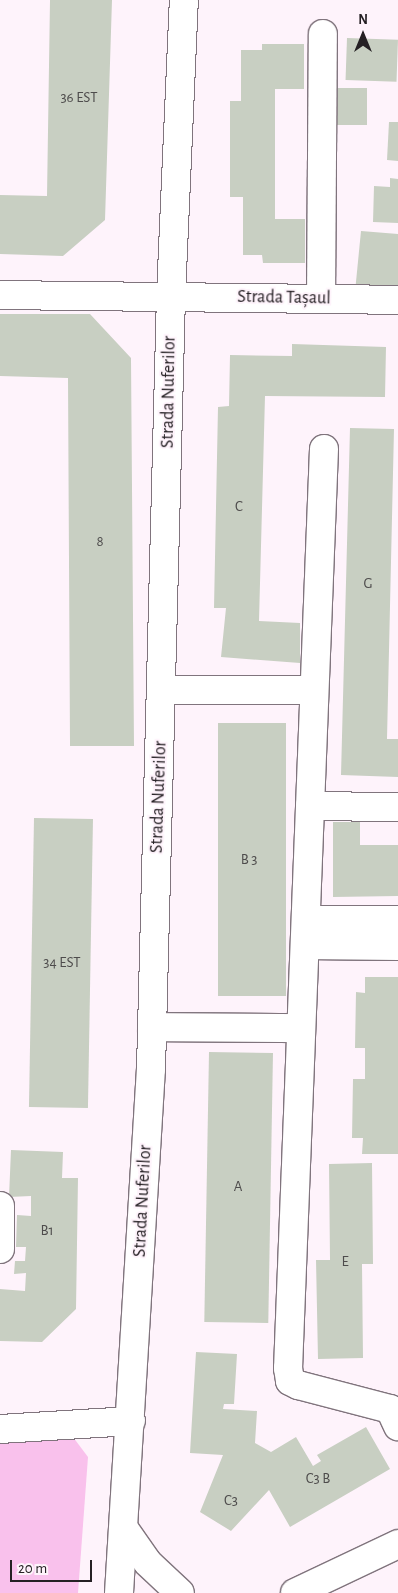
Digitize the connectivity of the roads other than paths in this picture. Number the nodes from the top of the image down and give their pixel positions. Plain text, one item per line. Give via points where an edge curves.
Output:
1 (184, 0) edge
2 (323, 34) dead end
3 (0, 295) edge
4 (171, 296) junction
5 (321, 299) junction
6 (398, 300) edge
7 (324, 449) dead end
8 (162, 690) junction
9 (314, 690) junction
10 (310, 806) junction
11 (398, 807) edge
12 (398, 920) edge
13 (305, 932) junction
14 (398, 946) edge
15 (152, 1027) junction
16 (301, 1028) junction
17 (0, 1206) edge
18 (0, 1249) edge
19 (396, 1409) edge
20 (131, 1421) junction
21 (0, 1429) edge
22 (125, 1530) junction
23 (398, 1544) edge
24 (119, 1593) edge
25 (180, 1593) edge
26 (295, 1593) edge

1 - 4 street, Strada Nuferilor
2 - 5 street
3 - 4 street, Strada Tașaul
4 - 5 street, Strada Tașaul
4 - 8 street, Strada Nuferilor
5 - 6 street, Strada Tașaul
7 - 9 street
8 - 9 street
8 - 15 street, Strada Nuferilor
9 - 10 street
10 - 11 street
10 - 13 street
12 - 13 street
13 - 14 street
13 - 16 street
15 - 16 street
15 - 20 street, Strada Nuferilor
16 - 19 street via 290,1381
17 - 18 street
20 - 21 street
20 - 22 street, Strada Nuferilor
22 - 24 street, Strada Nuferilor
22 - 25 street via 147,1562
23 - 26 street

